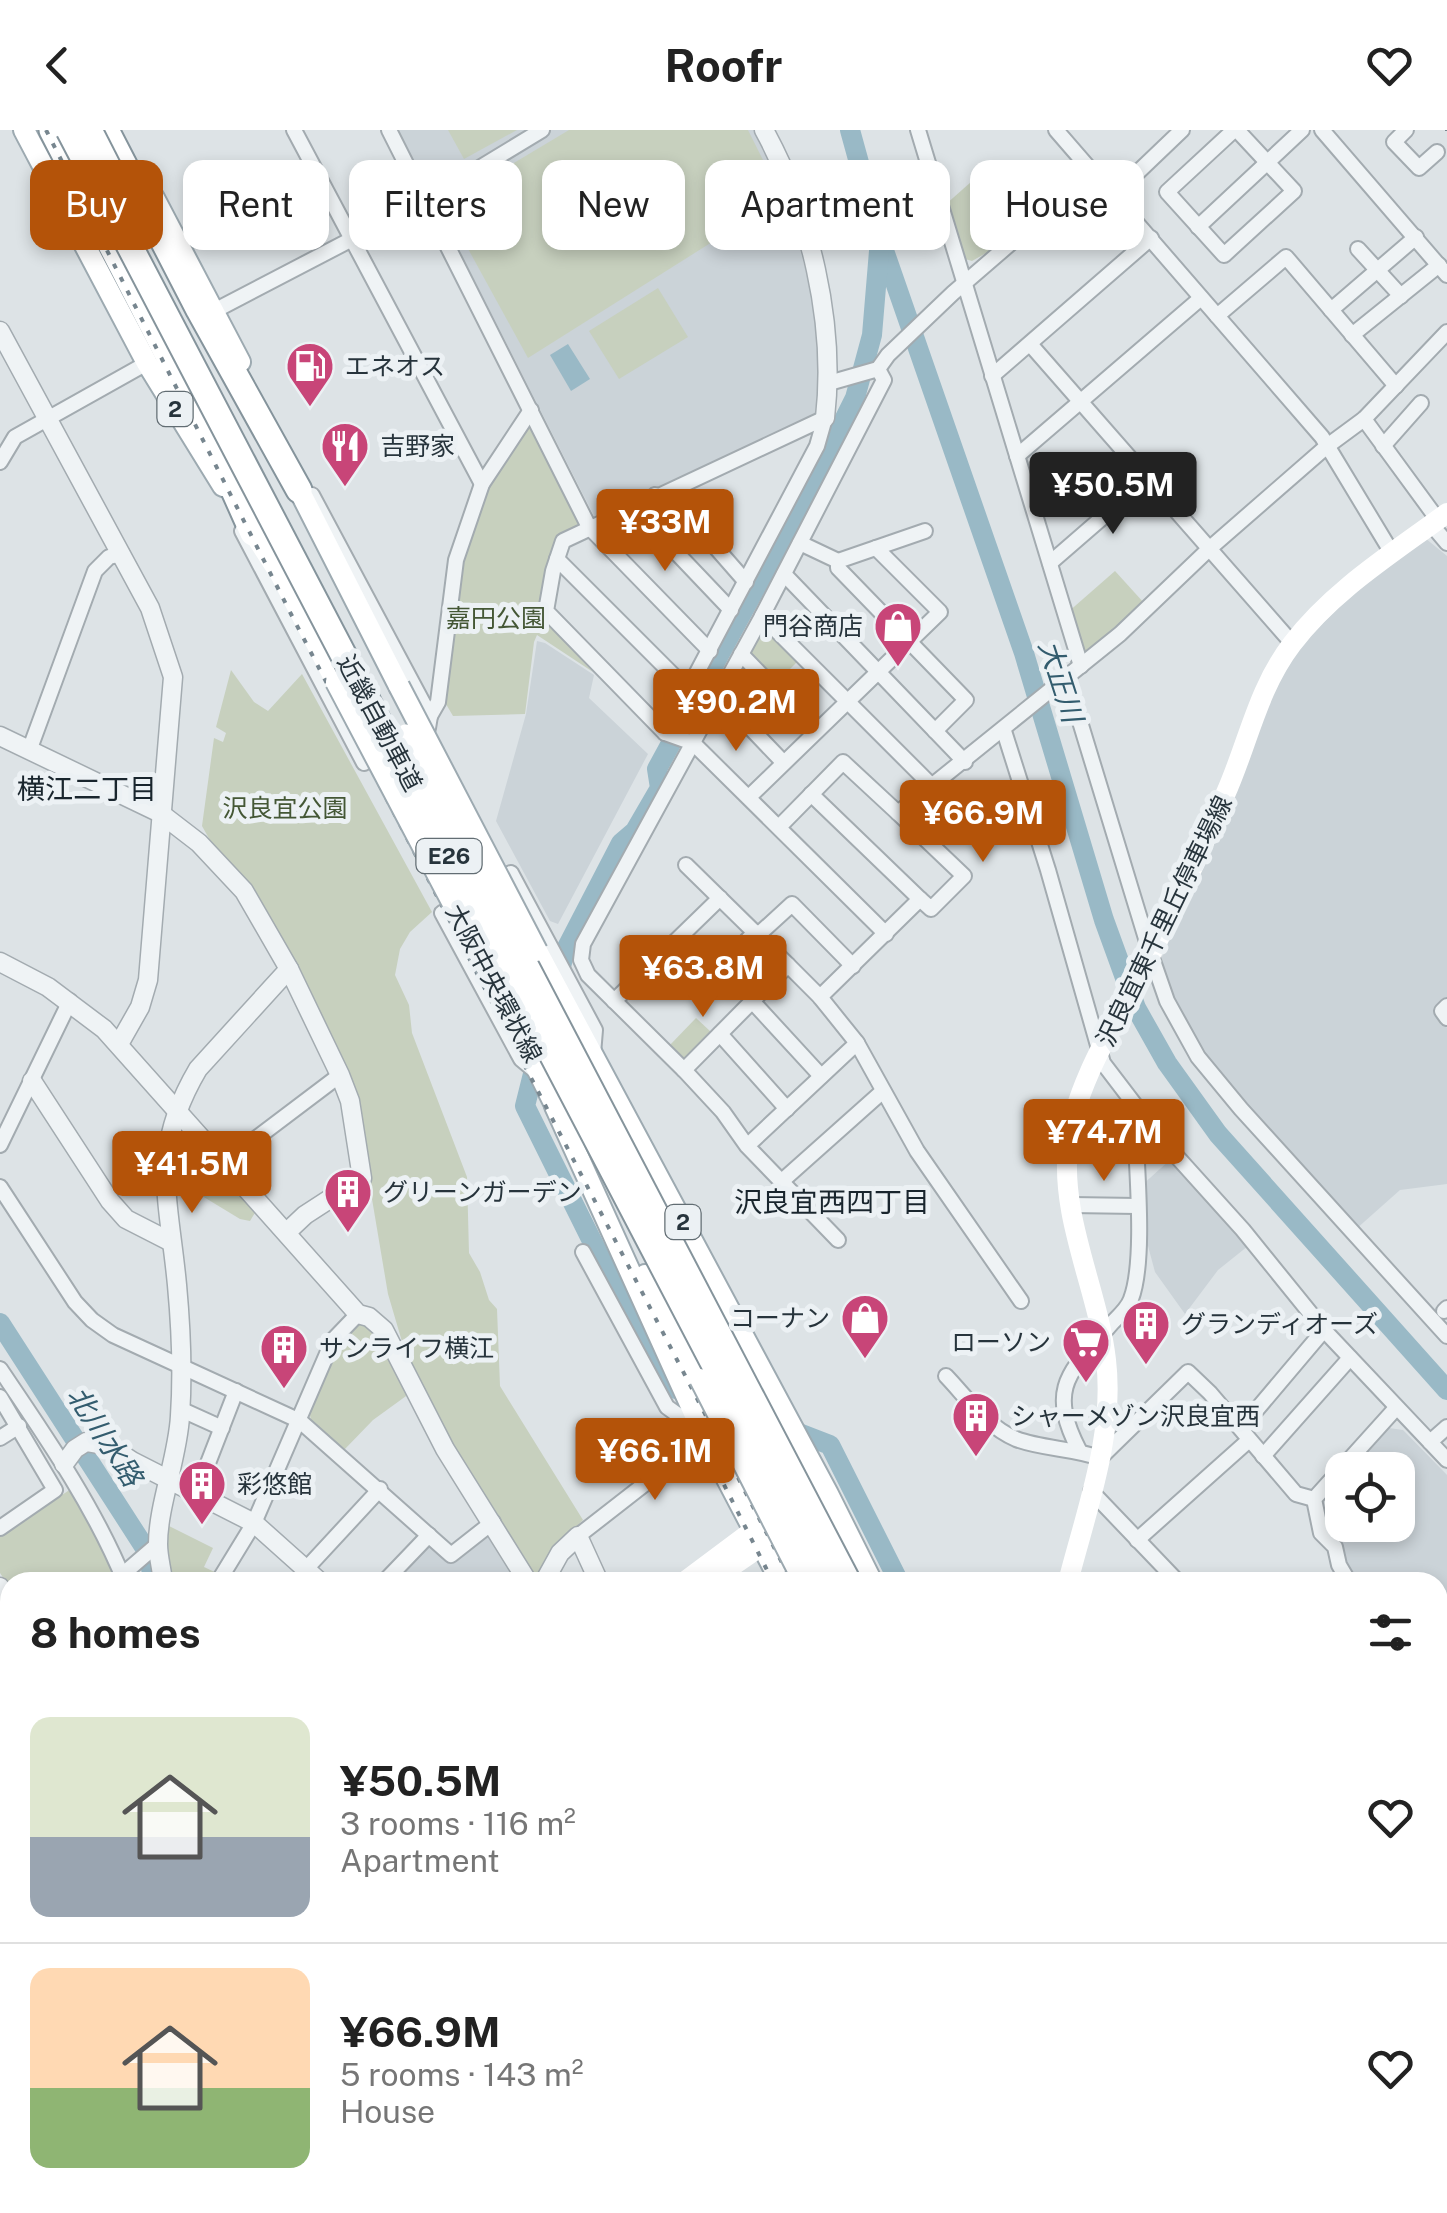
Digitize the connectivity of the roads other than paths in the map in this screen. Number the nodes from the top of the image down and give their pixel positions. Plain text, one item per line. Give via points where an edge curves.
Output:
1 (24, 130) edge
2 (52, 130) edge
3 (69, 130) edge
4 (89, 130) edge
5 (106, 130) edge
6 (118, 130) edge
7 (294, 130) edge
8 (389, 130) edge
9 (542, 130) edge
10 (764, 130) edge
11 (936, 130) edge
12 (1056, 130) edge
13 (1236, 130) edge
14 (1302, 130) edge
15 (1322, 130) edge
16 (1406, 130) edge
17 (1173, 133) edge
18 (920, 136) edge
19 (1436, 152) dead end
20 (404, 160) edge
21 (493, 160) edge
22 (1082, 160) edge
23 (1267, 162) junction
24 (1144, 163) edge
25 (1198, 227) junction
26 (1144, 230) edge
27 (349, 234) edge
28 (1416, 237) junction
29 (1151, 238) junction
30 (349, 241) edge
31 (1358, 249) dead end
32 (357, 250) edge
33 (450, 250) edge
34 (1003, 250) edge
35 (1378, 270) junction
36 (1443, 270) edge
37 (966, 282) junction
38 (1401, 296) junction
39 (1201, 298) junction
40 (208, 310) junction
41 (1331, 310) junction
42 (1218, 316) junction
43 (0, 331) edge
44 (1447, 332) edge
45 (1352, 335) junction
46 (1030, 344) junction
47 (147, 363) junction
48 (878, 369) junction
49 (992, 376) junction
50 (835, 381) junction
51 (1396, 386) junction
52 (1081, 401) junction
53 (1421, 403) dead end
54 (531, 410) junction
55 (49, 418) junction
56 (825, 418) junction
57 (1364, 420) junction
58 (272, 430) junction
59 (1382, 446) junction
60 (1326, 447) junction
61 (1017, 456) junction
62 (0, 462) edge
63 (212, 469) junction
64 (1148, 478) junction
65 (482, 484) junction
66 (299, 490) junction
67 (655, 495) junction
68 (632, 506) junction
69 (1439, 519) edge
70 (588, 526) junction
71 (925, 531) dead end
72 (253, 533) junction
73 (800, 542) junction
74 (1447, 543) edge
75 (876, 548) junction
76 (1209, 549) junction
77 (1392, 552) junction
78 (122, 554) junction
79 (558, 559) junction
80 (838, 561) junction
81 (1050, 564) junction
82 (784, 574) junction
83 (746, 582) junction
84 (731, 610) junction
85 (762, 616) junction
86 (910, 642) junction
87 (1292, 643) junction
88 (710, 651) junction
89 (741, 654) junction
90 (1082, 666) junction
91 (876, 671) junction
92 (1066, 680) junction
93 (689, 691) junction
94 (719, 695) junction
95 (846, 700) junction
96 (430, 716) junction
97 (1006, 729) junction
98 (815, 730) junction
99 (935, 731) junction
100 (665, 734) junction
101 (0, 736) edge
102 (693, 743) junction
103 (29, 751) junction
104 (783, 762) junction
105 (965, 762) junction
106 (930, 784) junction
107 (810, 794) junction
108 (749, 797) junction
109 (160, 813) junction
110 (898, 813) junction
111 (779, 827) junction
112 (686, 865) dead end
113 (720, 898) junction
114 (920, 898) junction
115 (757, 934) junction
116 (886, 934) junction
117 (1151, 955) junction
118 (0, 962) edge
119 (725, 963) dead end
120 (788, 965) junction
121 (853, 966) junction
122 (290, 969) junction
123 (820, 996) junction
124 (70, 1001) junction
125 (614, 1001) junction
126 (752, 1002) junction
127 (1447, 1006) edge
128 (1447, 1018) edge
129 (720, 1034) junction
130 (858, 1043) junction
131 (119, 1044) junction
132 (1103, 1047) junction
133 (593, 1054) junction
134 (684, 1070) junction
135 (340, 1075) junction
136 (821, 1076) junction
137 (544, 1080) junction
138 (32, 1081) junction
139 (883, 1091) junction
140 (555, 1106) junction
141 (787, 1109) junction
142 (178, 1111) junction
143 (1141, 1113) junction
144 (0, 1145) edge
145 (746, 1146) junction
146 (225, 1162) junction
147 (782, 1181) junction
148 (0, 1186) edge
149 (1071, 1206) junction
150 (1137, 1206) junction
151 (288, 1232) junction
152 (838, 1240) dead end
153 (171, 1242) junction
154 (583, 1252) dead end
155 (1021, 1300) dead end
156 (358, 1314) junction
157 (1324, 1330) junction
158 (1447, 1336) edge
159 (1100, 1337) junction
160 (1350, 1358) junction
161 (182, 1365) junction
162 (0, 1369) edge
163 (946, 1376) dead end
164 (236, 1390) junction
165 (0, 1397) edge
166 (1396, 1408) junction
167 (180, 1409) junction
168 (1252, 1414) dead end
169 (300, 1420) junction
170 (19, 1426) junction
171 (1447, 1426) edge
172 (222, 1428) junction
173 (701, 1429) junction
174 (0, 1438) edge
175 (1248, 1441) junction
176 (1430, 1442) junction
177 (1079, 1450) junction
178 (75, 1452) junction
179 (1264, 1456) junction
180 (1100, 1458) junction
181 (1447, 1460) edge
182 (170, 1481) junction
183 (380, 1489) junction
184 (1091, 1492) junction
185 (196, 1494) junction
186 (828, 1494) junction
187 (1314, 1499) junction
188 (493, 1522) junction
189 (254, 1523) junction
190 (0, 1528) edge
191 (429, 1535) junction
192 (578, 1536) junction
193 (756, 1538) junction
194 (1137, 1540) junction
195 (158, 1544) junction
196 (121, 1572) edge
197 (131, 1572) edge
198 (162, 1572) edge
199 (224, 1572) edge
200 (309, 1572) edge
201 (316, 1572) edge
202 (394, 1572) edge
203 (522, 1572) edge
204 (550, 1572) edge
205 (594, 1572) edge
206 (700, 1572) edge
207 (720, 1572) edge
208 (775, 1572) edge
209 (799, 1572) edge
210 (823, 1572) edge
211 (843, 1572) edge
212 (867, 1572) edge
213 (1071, 1572) edge
214 (1168, 1572) edge
215 (1343, 1572) edge

1 - 47 main road, 大阪中央環状線 / 2
2 - 72 highway
3 - 210 highway, 近畿自動車道 / E26, bridge
4 - 211 highway, 近畿自動車道 / E26, bridge
5 - 40 highway
6 - 40 main road, 2
7 - 27 street
8 - 20 street
9 - 21 street
10 - 50 street via 810,249
11 - 18 street
12 - 22 street
13 - 23 street
13 - 25 street via 1167,192
14 - 23 street
15 - 28 street
16 - 19 street via 1394,142 1419,168
17 - 24 street
18 - 37 street
23 - 25 street
23 - 25 street via 1294,191 1224,255
26 - 29 street
28 - 35 street
28 - 36 street
29 - 39 street
29 - 46 street
30 - 40 street
31 - 35 street
32 - 65 street
33 - 54 street
34 - 37 street
35 - 38 street
35 - 41 street
36 - 38 street
37 - 48 street
37 - 49 street
38 - 45 street
39 - 42 street
39 - 52 street
40 - 58 main road, 2
40 - 66 highway
41 - 42 street via 1286,257
41 - 45 street
42 - 60 street
43 - 55 street
44 - 51 street
45 - 51 street
46 - 49 street
46 - 52 street
47 - 55 street
47 - 63 main road, 大阪中央環状線 / 2
48 - 50 street
48 - 73 street via 884,380
49 - 61 street
50 - 56 street
51 - 57 street
52 - 61 street
52 - 64 street
53 - 59 street
54 - 65 street
54 - 70 street
55 - 62 street via 15,436
55 - 78 street
56 - 67 street
56 - 83 street
57 - 59 street
57 - 60 street
58 - 66 main road, 2
58 - 96 street
59 - 69 street
60 - 76 street
60 - 77 street
61 - 81 street
63 - 72 main road, 大阪中央環状線 / 2
63 - 96 street via 364,763 428,728
64 - 76 street
64 - 81 street
65 - 96 street via 456,560 438,702
66 - 133 main road, 2, bridge
67 - 68 street
67 - 83 street via 698,526
68 - 70 street
68 - 84 street
69 - 74 street
69 - 77 main road, 沢良宜東千里丘停車場線
70 - 79 street via 562,541
70 - 88 street
71 - 75 street
72 - 137 main road, 大阪中央環状線 / 2, bridge
73 - 80 street
73 - 82 street
75 - 80 street
75 - 86 street via 940,612
76 - 87 street
76 - 90 street
77 - 87 main road, 沢良宜東千里丘停車場線
78 - 103 street via 95,571
78 - 109 street via 150,608 173,677
79 - 93 street
79 - 100 street via 546,611
80 - 86 street
81 - 90 street
82 - 85 street
82 - 91 street
83 - 84 street
84 - 88 street
85 - 89 street
85 - 95 street
86 - 91 street
86 - 99 street via 966,700
87 - 117 main road, 沢良宜東千里丘停車場線 via 1269,677 1227,792
88 - 93 street
89 - 94 street
89 - 98 street
90 - 92 street
91 - 95 street
91 - 99 street
92 - 97 street
92 - 117 street
93 - 100 street
94 - 102 street
94 - 104 street
95 - 98 street
95 - 106 street
97 - 105 street
97 - 132 street
98 - 104 street
99 - 105 street
100 - 102 street
101 - 103 street
102 - 108 street
102 - 125 street via 583,944 588,975
103 - 109 street
104 - 108 street
105 - 106 street
106 - 110 street
107 - 110 street via 843,762
107 - 111 street
107 - 114 street
108 - 111 street
109 - 122 street via 244,891
109 - 131 street via 148,980
110 - 114 street via 964,876 931,909
111 - 116 street
112 - 113 street
113 - 115 street
113 - 125 street
114 - 116 street
115 - 119 street
115 - 120 street
115 - 121 street via 792,904
116 - 121 street
117 - 132 main road, 沢良宜東千里丘停車場線
117 - 158 street via 1198,1057
118 - 124 street
120 - 123 street
120 - 126 street
121 - 123 street
122 - 135 street
122 - 142 street via 211,1052
123 - 130 street
124 - 131 street
124 - 138 street
125 - 134 street
126 - 129 street
126 - 136 street
127 - 128 street
129 - 134 street
129 - 141 street
130 - 136 street
130 - 139 street
131 - 142 street
132 - 143 street via 1103,1063
132 - 149 main road, 沢良宜東千里丘停車場線 via 1072,1120 1066,1178
133 - 137 street via 595,1030 511,873 442,913 521,1059
133 - 186 main road, 2
134 - 145 street
135 - 146 street
135 - 151 street via 362,1178
136 - 141 street
137 - 140 main road, 大阪中央環状線 / 2
138 - 144 street
138 - 153 street via 110,1201 126,1219
139 - 147 street
139 - 155 street
140 - 173 main road
140 - 209 main road, 大阪中央環状線 / 2, bridge
141 - 145 street
142 - 146 street
142 - 153 street via 164,1186
143 - 150 street
143 - 157 street
145 - 147 street
146 - 151 street
147 - 152 street
148 - 161 street via 92,1320
149 - 150 street
149 - 159 main road, 沢良宜東千里丘停車場線
150 - 159 street via 1132,1298
151 - 156 street
153 - 161 street
154 - 173 street via 667,1407
156 - 169 street via 332,1340
156 - 188 street via 384,1330 445,1449
157 - 160 street
157 - 168 street
159 - 177 street via 1072,1366 1062,1388 1062,1408
159 - 180 main road, 沢良宜東千里丘停車場線 via 1106,1406
160 - 166 street
160 - 179 street
161 - 164 street
161 - 167 street
162 - 178 street
163 - 177 street via 992,1426 1018,1440
164 - 169 street
164 - 172 street
165 - 170 street
166 - 176 street
166 - 187 street
167 - 172 street
167 - 182 street
169 - 183 street
169 - 189 street
170 - 174 street
170 - 190 street via 55,1490
171 - 176 street
172 - 185 street
173 - 192 street
173 - 193 main road
175 - 179 street
175 - 180 street via 1188,1372
175 - 194 street
176 - 181 street
177 - 180 street
178 - 182 street via 109,1446
178 - 196 street
179 - 187 street via 1296,1494
180 - 184 main road, 沢良宜東千里丘停車場線
182 - 185 street
182 - 195 street
183 - 191 street
183 - 201 street
184 - 194 street
184 - 213 main road, 沢良宜東千里丘停車場線
185 - 189 street
186 - 193 main road via 805,1518
186 - 212 main road, 2
187 - 215 street via 1321,1533 1335,1547
188 - 191 street via 451,1555
188 - 203 street
189 - 199 street
189 - 200 street
191 - 202 street
192 - 204 street
192 - 205 street
193 - 206 main road
193 - 207 main road
193 - 208 main road
194 - 214 street
195 - 197 street
195 - 198 street

